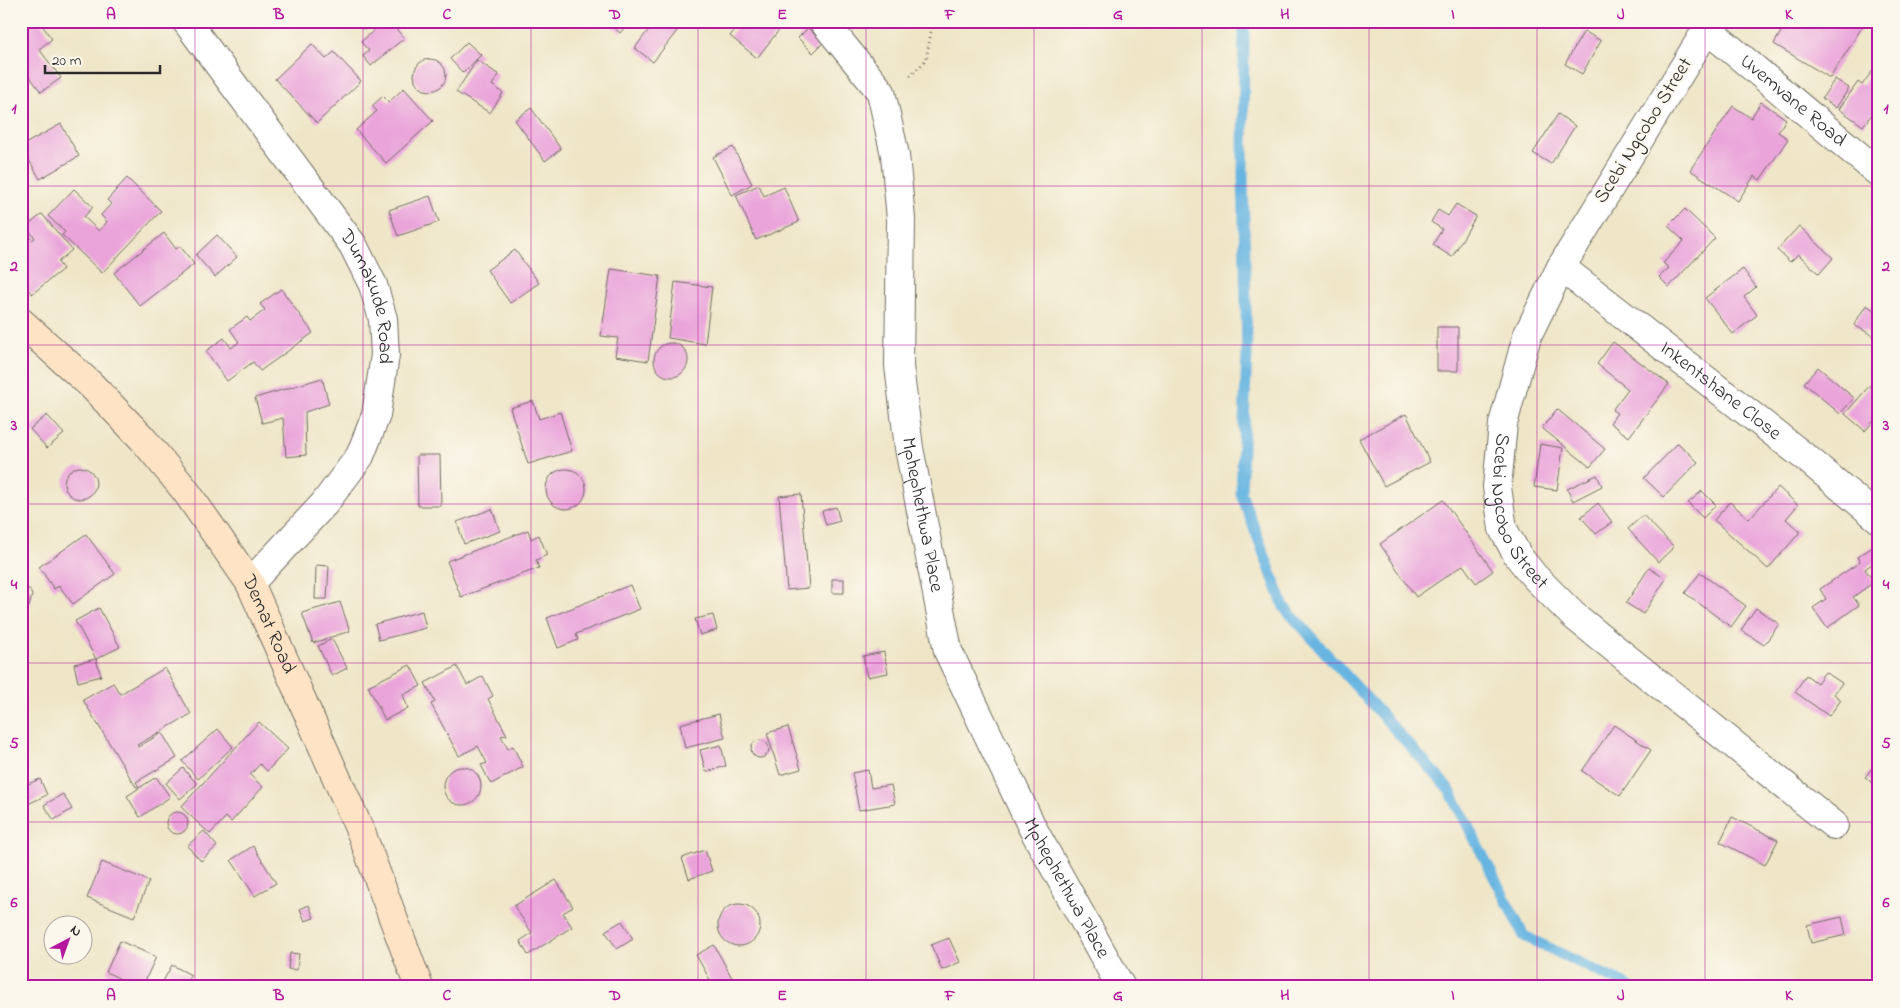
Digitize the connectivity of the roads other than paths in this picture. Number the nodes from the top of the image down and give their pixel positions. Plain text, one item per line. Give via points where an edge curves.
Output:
1 (186, 21) edge
2 (823, 21) edge
3 (1710, 25) edge
4 (1879, 172) edge
5 (1561, 267) junction
6 (23, 326) edge
7 (1879, 519) edge
8 (250, 583) junction
9 (1834, 825) dead end
10 (419, 987) edge
11 (1121, 987) edge

1 - 8 street, Dumakude Road via 353,245 373,285 383,319 386,355 376,415 360,456 324,504
2 - 11 street, Mphephethwa Place via 880,92 895,156 901,219 899,366 909,448 948,651 1033,830
3 - 4 street, Uvemvane Road
3 - 5 street, Scebi Ngcobo Street
5 - 7 street, Inkentshane Close via 1810,461
5 - 9 street, Scebi Ngcobo Street via 1527,336 1503,424 1497,487 1504,529 1518,556 1573,615
6 - 8 street, Demat Road via 91,385 142,438 185,490
8 - 10 street, Demat Road via 362,836

